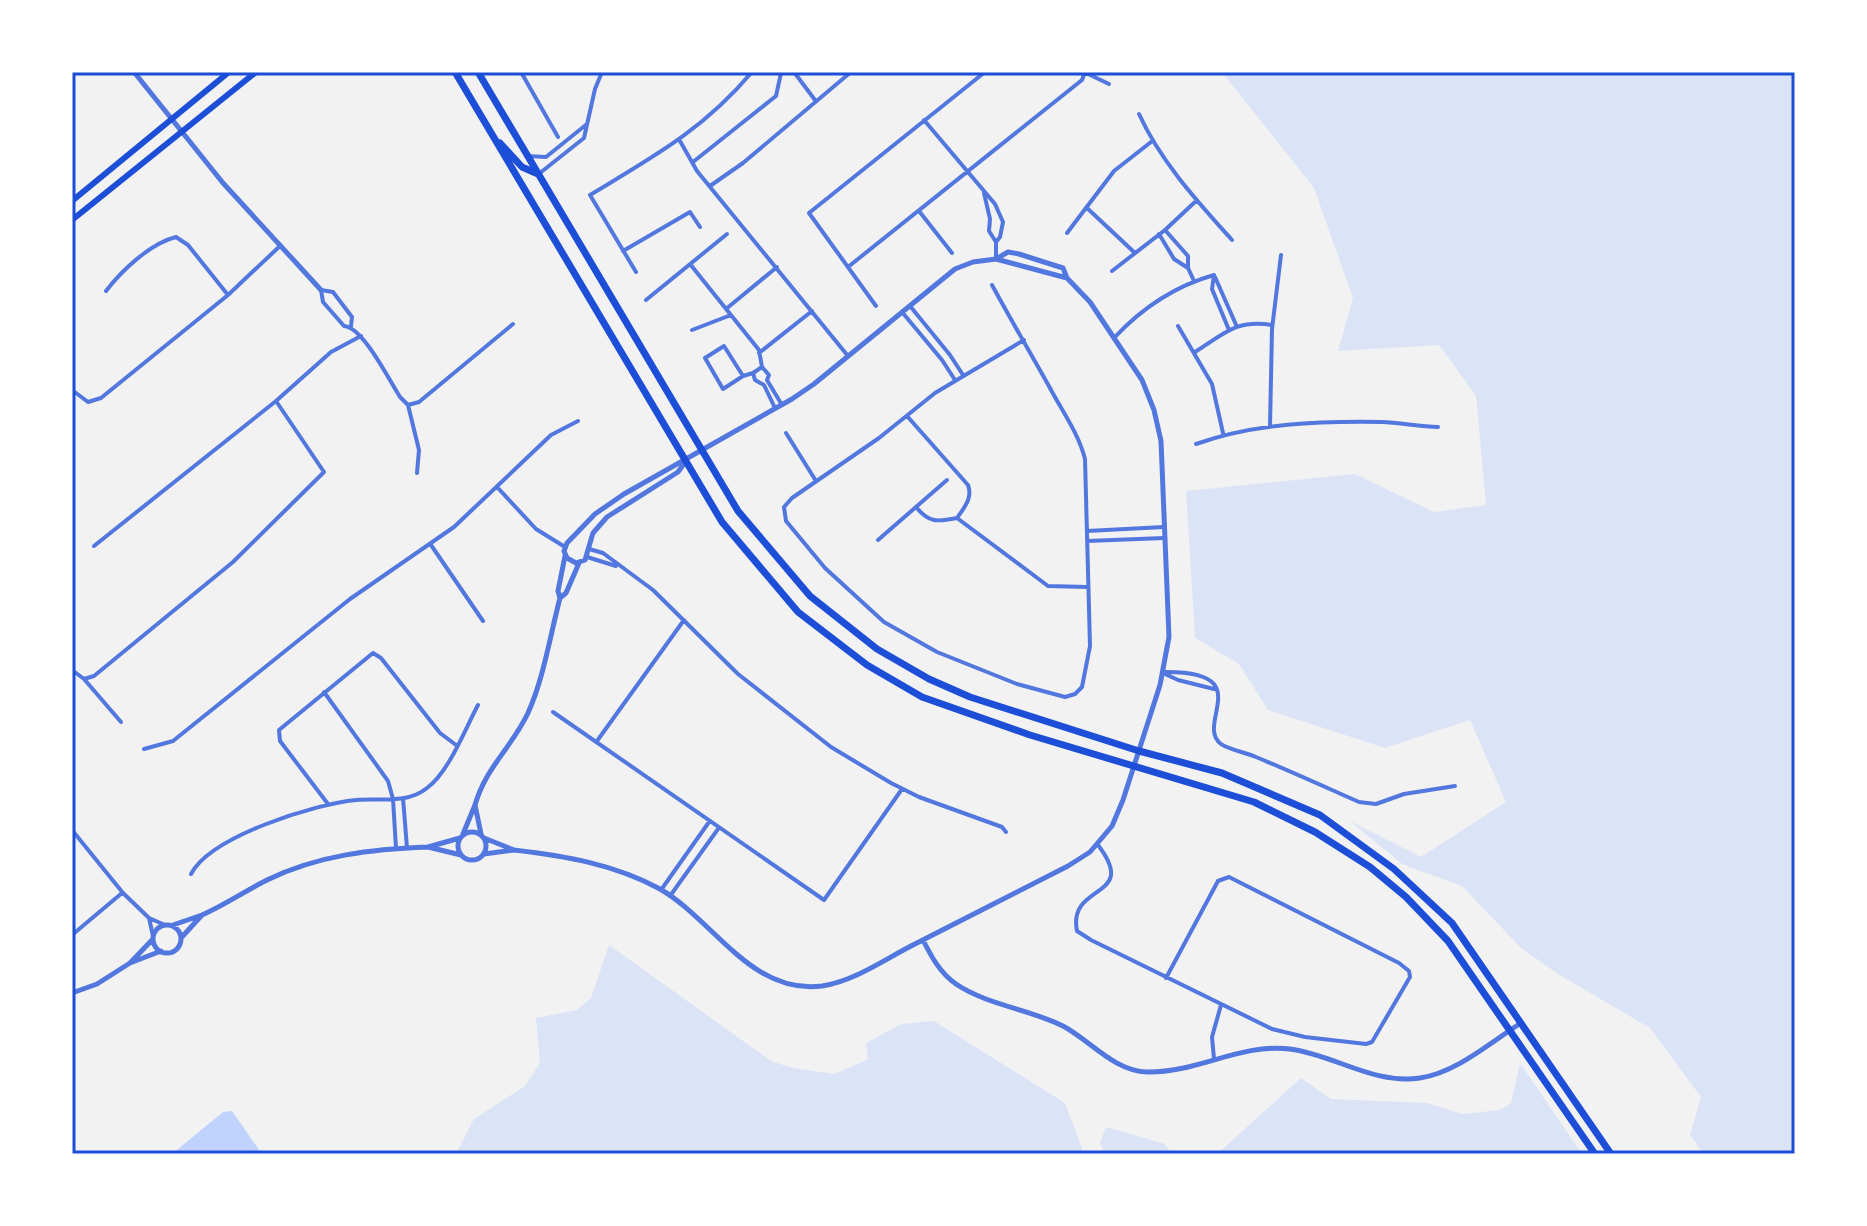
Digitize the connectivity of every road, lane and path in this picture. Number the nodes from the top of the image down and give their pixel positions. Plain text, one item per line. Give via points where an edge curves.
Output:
1 (134, 72) edge
2 (229, 72) edge
3 (256, 72) edge
4 (455, 72) edge
5 (478, 72) edge
6 (521, 72) edge
7 (602, 72) edge
8 (752, 72) edge
9 (781, 72) edge
10 (794, 72) edge
11 (851, 72) edge
12 (985, 72) edge
13 (1085, 72) edge
14 (1109, 84) dead end
15 (815, 100) junction
16 (1139, 114) dead end
17 (172, 117) junction
18 (924, 120) junction
19 (589, 122) junction
20 (182, 132) junction
21 (493, 136) junction
22 (558, 137) dead end
23 (680, 141) junction
24 (1151, 142) junction
25 (527, 156) junction
26 (693, 162) junction
27 (967, 172) junction
28 (538, 174) junction
29 (710, 186) junction
30 (984, 193) junction
31 (1196, 200) junction
32 (72, 201) edge
33 (1087, 208) junction
34 (918, 211) junction
35 (1000, 216) junction
36 (990, 219) junction
37 (72, 220) edge
38 (700, 227) dead end
39 (1165, 230) junction
40 (1067, 233) dead end
41 (727, 234) dead end
42 (1159, 234) junction
43 (1232, 240) dead end
44 (996, 242) junction
45 (1179, 245) junction
46 (280, 246) junction
47 (623, 251) junction
48 (1170, 251) junction
49 (952, 253) dead end
50 (1135, 253) junction
51 (1281, 255) dead end
52 (996, 259) junction
53 (690, 264) junction
54 (777, 267) junction
55 (848, 267) junction
56 (1188, 268) junction
57 (1112, 271) dead end
58 (636, 272) dead end
59 (1214, 275) junction
60 (1067, 278) junction
61 (1194, 281) junction
62 (992, 285) dead end
63 (321, 290) junction
64 (106, 291) dead end
65 (228, 295) junction
66 (646, 300) dead end
67 (876, 306) dead end
68 (910, 306) junction
69 (1227, 306) junction
70 (1219, 308) junction
71 (345, 309) junction
72 (726, 309) junction
73 (812, 311) junction
74 (902, 312) junction
75 (731, 315) junction
76 (335, 316) junction
77 (513, 324) dead end
78 (1272, 325) junction
79 (351, 326) junction
80 (1178, 326) dead end
81 (1237, 327) junction
82 (692, 330) dead end
83 (1229, 330) junction
84 (361, 336) junction
85 (1114, 338) junction
86 (1024, 340) junction
87 (1195, 352) junction
88 (759, 353) junction
89 (848, 356) junction
90 (762, 367) junction
91 (753, 373) junction
92 (963, 375) junction
93 (743, 376) junction
94 (955, 380) junction
95 (72, 390) edge
96 (276, 401) junction
97 (408, 405) junction
98 (779, 407) junction
99 (907, 416) junction
100 (578, 421) dead end
101 (1270, 426) junction
102 (1438, 427) dead end
103 (786, 433) dead end
104 (1223, 434) junction
105 (1196, 444) dead end
106 (704, 450) junction
107 (687, 460) junction
108 (417, 473) dead end
109 (947, 480) dead end
110 (817, 482) junction
111 (497, 487) junction
112 (916, 507) junction
113 (957, 518) junction
114 (1164, 527) junction
115 (1087, 531) junction
116 (1164, 538) junction
117 (878, 540) dead end
118 (1087, 541) junction
119 (583, 542) junction
120 (431, 545) junction
121 (94, 546) dead end
122 (565, 547) junction
123 (565, 555) junction
124 (587, 557) junction
125 (579, 563) junction
126 (619, 567) junction
127 (1087, 587) junction
128 (560, 598) junction
129 (684, 620) junction
130 (483, 621) dead end
131 (72, 670) edge
132 (1162, 672) junction
133 (1197, 674) junction
134 (84, 679) junction
135 (1196, 684) junction
136 (1216, 690) junction
137 (324, 692) junction
138 (478, 705) dead end
139 (553, 712) dead end
140 (121, 722) dead end
141 (597, 741) junction
142 (456, 745) junction
143 (144, 749) dead end
144 (1139, 751) junction
145 (1133, 767) junction
146 (1455, 786) dead end
147 (902, 789) junction
148 (403, 798) junction
149 (393, 799) junction
150 (329, 805) junction
151 (475, 805) junction
152 (404, 816) junction
153 (394, 817) junction
154 (709, 822) junction
155 (718, 829) junction
156 (72, 831) edge
157 (1006, 832) dead end
158 (462, 836) junction
159 (482, 836) junction
160 (696, 840) junction
161 (1098, 845) junction
162 (705, 846) junction
163 (428, 847) junction
164 (396, 848) junction
165 (407, 848) junction
166 (514, 850) junction
167 (461, 855) junction
168 (483, 855) junction
169 (191, 874) dead end
170 (661, 890) junction
171 (123, 893) junction
172 (670, 896) junction
173 (202, 915) junction
174 (149, 918) junction
175 (168, 925) junction
176 (72, 935) edge
177 (153, 937) junction
178 (181, 939) junction
179 (923, 940) junction
180 (161, 951) junction
181 (130, 963) junction
182 (1166, 978) junction
183 (72, 993) edge
184 (1221, 1005) junction
185 (1521, 1023) junction
186 (1510, 1030) junction
187 (1214, 1059) junction
188 (1595, 1154) edge
189 (1611, 1154) edge

1 - 17 street
2 - 17 main road
3 - 20 main road
4 - 21 main road
5 - 25 main road
6 - 22 street
7 - 19 street
8 - 23 street
9 - 26 street via 776,96
10 - 15 street
11 - 15 street
12 - 18 street
13 - 14 street
13 - 27 street via 1082,80
15 - 29 street
16 - 24 street
17 - 20 street
17 - 32 main road
18 - 27 street
18 - 55 street via 809,213
19 - 25 street via 546,157
19 - 28 street via 584,138
20 - 37 main road
20 - 46 street
21 - 28 main road via 522,167
21 - 107 main road
23 - 26 street
23 - 47 street via 590,195
24 - 31 street
24 - 33 street via 1114,171
25 - 28 main road
26 - 29 street
27 - 30 street
27 - 34 street
28 - 106 main road
29 - 54 street
30 - 35 street
30 - 36 street
31 - 39 street
31 - 43 street
33 - 40 street
33 - 50 street
34 - 49 street
34 - 55 street
35 - 36 street
35 - 44 street
36 - 44 street
38 - 47 street via 690,212
39 - 42 street
39 - 45 street
41 - 53 street
42 - 48 street
42 - 50 street
44 - 52 street
45 - 48 street
45 - 56 street via 1188,256
46 - 63 street
46 - 65 street
47 - 58 street
48 - 56 street
50 - 57 street
51 - 78 street
52 - 60 street
52 - 60 street via 1008,252 1041,259 1063,268
52 - 68 street via 955,269
53 - 66 street
53 - 72 street
54 - 72 street
54 - 73 street
55 - 67 street
56 - 61 street
59 - 61 street
59 - 69 street
59 - 70 street via 1212,289
60 - 85 street
61 - 85 street via 1134,317
62 - 86 street
63 - 71 street via 333,292
63 - 76 street
64 - 65 street via 163,240 176,237
65 - 95 street via 101,398 88,402
68 - 74 street
68 - 92 street
69 - 70 street
69 - 81 street
70 - 83 street
71 - 76 street
71 - 79 street
72 - 75 street
73 - 88 street
73 - 89 street
74 - 89 street
74 - 94 street
75 - 82 street
75 - 88 street
76 - 79 street
77 - 97 street via 419,402
78 - 81 street via 1252,322
78 - 101 street
79 - 84 street
80 - 87 street
81 - 83 street
83 - 87 street
84 - 96 street via 331,352
84 - 97 street
85 - 114 street via 1142,380 1154,410 1161,441
86 - 92 street
86 - 115 street via 1082,448
87 - 104 street via 1212,384
88 - 90 street
89 - 98 street
90 - 91 street
90 - 98 street
91 - 93 street
91 - 98 street
92 - 94 street
93 - 93 street via 723,389 705,358 724,346
94 - 99 street
96 - 121 street
96 - 134 street via 324,472 233,562
97 - 108 street via 419,450
98 - 106 street
99 - 110 street
99 - 113 street via 968,485 968,502
100 - 111 street via 551,435
101 - 102 street via 1385,422
101 - 104 street
103 - 110 street
104 - 105 street
106 - 107 street
106 - 144 main road via 738,511 796,582 877,649 970,697
107 - 119 street via 678,472 607,517
107 - 119 street via 609,503 586,522
107 - 145 main road via 722,522 779,593 867,665 922,697
109 - 112 street
110 - 127 street via 784,507 786,521 825,568 884,622 937,652 1017,684 1065,697 1082,687 1090,646
111 - 120 street
111 - 122 street via 536,529
112 - 113 street via 933,522
112 - 117 street
113 - 127 street via 1048,586
114 - 115 street
114 - 116 street
115 - 118 street
116 - 118 street
116 - 132 street via 1169,637
118 - 127 street
119 - 122 street
119 - 124 street
119 - 126 street
120 - 130 street
120 - 143 street via 350,599 173,741
122 - 123 street
123 - 125 street
123 - 128 street
124 - 125 street
124 - 126 street
125 - 128 street
126 - 129 street via 655,591
128 - 151 street via 528,713 490,767
129 - 141 street
129 - 147 street via 774,704 831,747
131 - 134 street
132 - 133 street
132 - 135 street
132 - 144 street
133 - 135 street
133 - 136 street via 1207,676
134 - 140 street
135 - 136 street
136 - 146 street via 1216,737 1221,745 1359,802 1376,804
137 - 142 street via 373,653
137 - 149 street via 386,776
137 - 150 street via 279,730 280,741
138 - 142 street
139 - 141 street
141 - 154 street
142 - 148 street via 428,788
144 - 145 street
144 - 185 main road via 1222,773 1320,815 1435,905
145 - 161 street via 1119,813
145 - 186 main road via 1254,802 1370,867 1448,941
147 - 155 street via 824,900
147 - 157 street
148 - 149 street
148 - 152 street
149 - 150 street
149 - 153 street
150 - 169 street via 268,822 221,848
151 - 158 street
151 - 159 street
152 - 153 street
152 - 165 street
153 - 164 street
154 - 155 street
154 - 160 street
155 - 162 street
156 - 171 street
158 - 159 street
158 - 163 street
158 - 167 street
159 - 166 street
159 - 168 street
160 - 162 street
160 - 170 street
161 - 179 street via 1068,866
161 - 182 street via 1112,873 1077,910 1077,931
162 - 172 street
163 - 165 street
163 - 167 street
164 - 165 street
164 - 173 street via 308,864
166 - 168 street
166 - 170 street via 593,862
167 - 168 street via 472,860
170 - 172 street
171 - 174 street
171 - 176 street
172 - 179 street via 758,971 800,985 846,980
173 - 175 street
173 - 178 street
174 - 175 street
174 - 177 street
175 - 177 street
175 - 178 street
177 - 180 street
177 - 181 street
178 - 180 street via 174,950
179 - 187 street via 955,983 1062,1025 1134,1071 1168,1071
180 - 181 street
181 - 183 street
182 - 184 street
182 - 184 street via 1224,877 1399,963 1410,977 1375,1039 1366,1044 1279,1031
184 - 187 street via 1212,1037
185 - 186 street
185 - 189 main road
186 - 187 street via 1423,1078 1397,1080 1274,1048
186 - 188 main road

